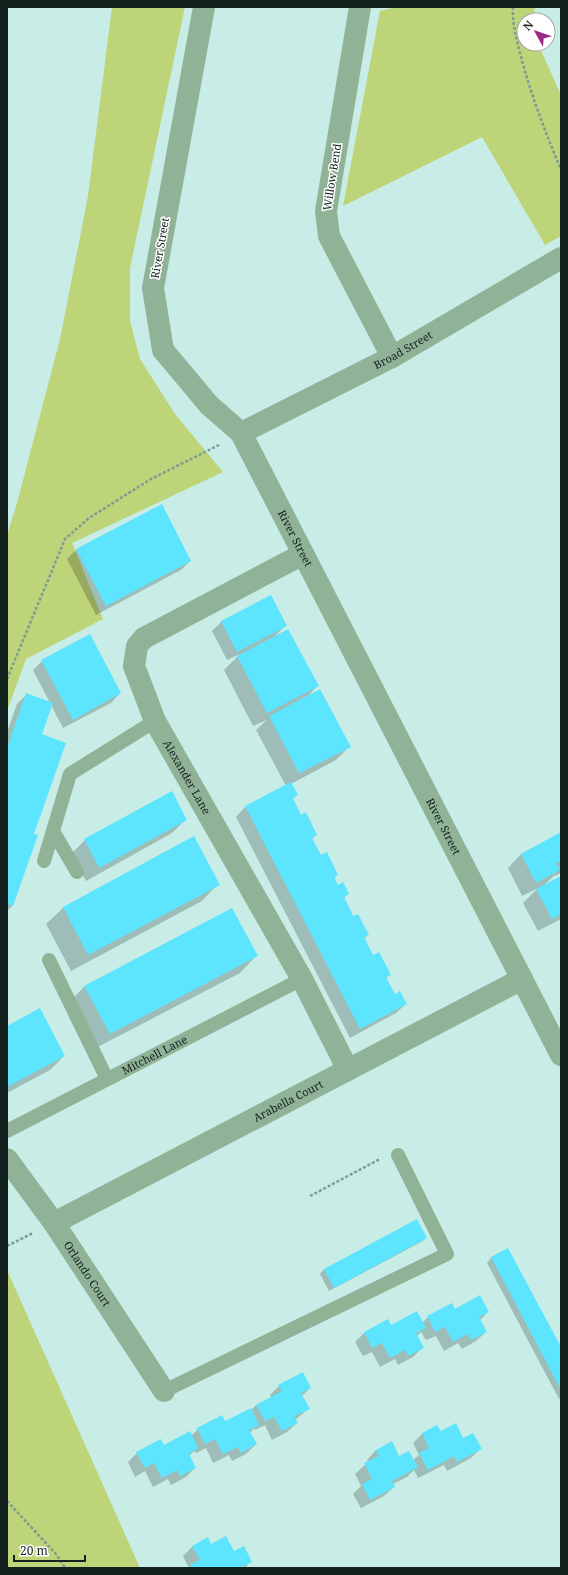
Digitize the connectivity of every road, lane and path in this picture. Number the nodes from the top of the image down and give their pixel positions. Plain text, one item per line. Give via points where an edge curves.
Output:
1 (204, 7) edge
2 (360, 7) edge
3 (512, 7) edge
4 (561, 170) edge
5 (561, 258) edge
6 (392, 357) junction
7 (241, 433) junction
8 (303, 554) junction
9 (7, 680) edge
10 (155, 721) junction
11 (53, 831) junction
12 (44, 861) dead end
13 (77, 872) dead end
14 (49, 960) dead end
15 (302, 979) junction
16 (522, 979) junction
17 (561, 1055) edge
18 (348, 1070) junction
19 (107, 1080) junction
20 (7, 1131) edge
21 (391, 1155) joint
22 (7, 1159) edge
23 (310, 1196) dead end
24 (54, 1223) junction
25 (7, 1246) edge
26 (164, 1392) joint
27 (7, 1501) edge
28 (65, 1568) edge

1 - 7 street, River Street via 153,288 163,350 209,405
2 - 6 street, Willow Bend via 326,211 329,236
3 - 4 path via 512,21 524,67
5 - 6 street, Broad Street
6 - 7 street, Broad Street
7 - 8 street, River Street
7 - 9 path via 151,480 89,518 65,539
8 - 10 street, Alexander Lane via 144,638 137,646 134,666
8 - 16 street, River Street
10 - 11 lane via 70,774
10 - 15 street, Alexander Lane
11 - 12 lane
11 - 13 lane
14 - 19 lane
15 - 18 street, Alexander Lane
15 - 19 lane, Mitchell Lane
16 - 17 street, River Street
16 - 18 street, Arabella Court
18 - 24 street, Arabella Court
19 - 20 lane, Mitchell Lane
21 - 23 path
21 - 26 lane via 447,1254
22 - 24 street, Orlando Court
24 - 25 path
24 - 26 street, Orlando Court
27 - 28 path via 56,1554

